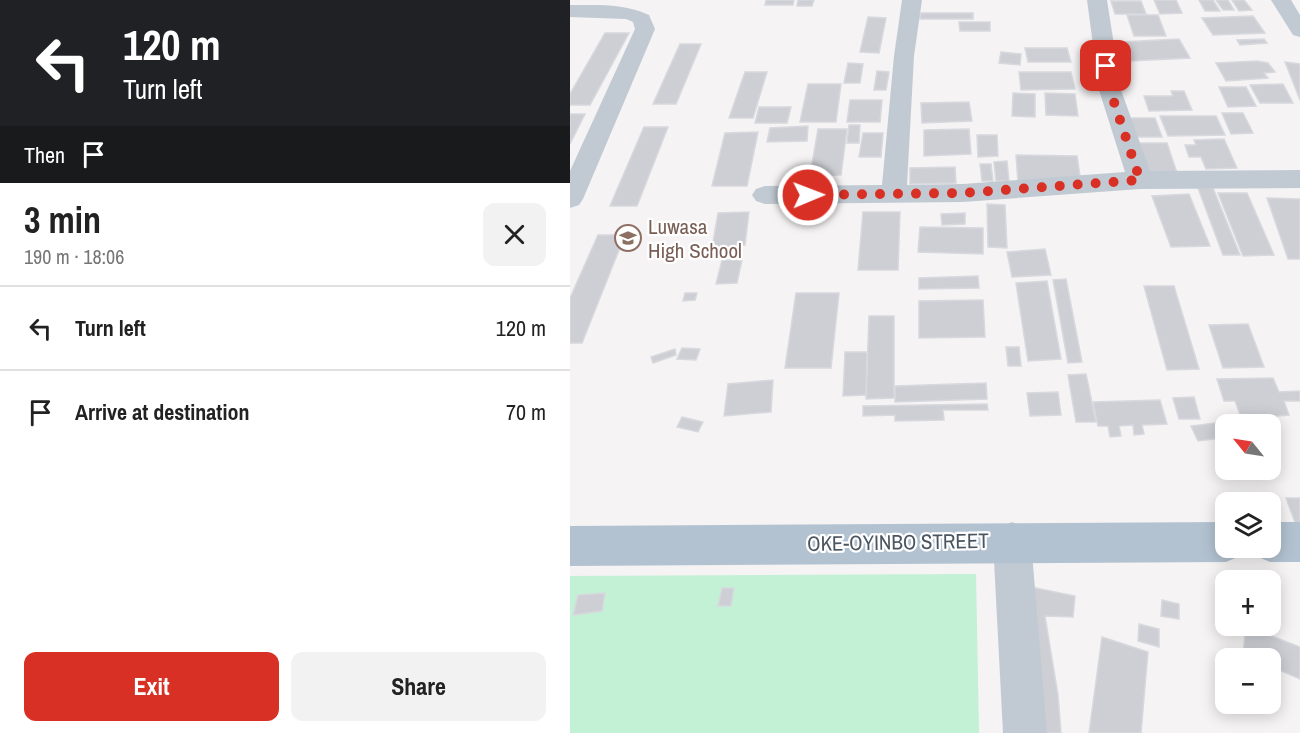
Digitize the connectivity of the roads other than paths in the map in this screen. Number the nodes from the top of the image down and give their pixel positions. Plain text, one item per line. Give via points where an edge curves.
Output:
1 (912, 0) edge
2 (1097, 0) edge
3 (1281, 0) edge
4 (570, 11) edge
5 (1300, 31) edge
6 (1300, 179) edge
7 (1140, 180) junction
8 (894, 194) junction
9 (765, 195) dead end
10 (570, 199) edge
11 (1012, 541) junction
12 (1215, 542) edge
13 (1281, 542) edge
14 (1300, 542) edge
15 (570, 546) edge
16 (1025, 733) edge

1 - 8 street
2 - 7 street via 1110,90
3 - 5 street
4 - 10 street via 632,14 642,19 645,29
6 - 7 street
7 - 8 street
8 - 9 street
11 - 12 main road, OKE-OYINBO STREET
11 - 15 main road, OKE-OYINBO STREET
11 - 16 street
13 - 14 main road

